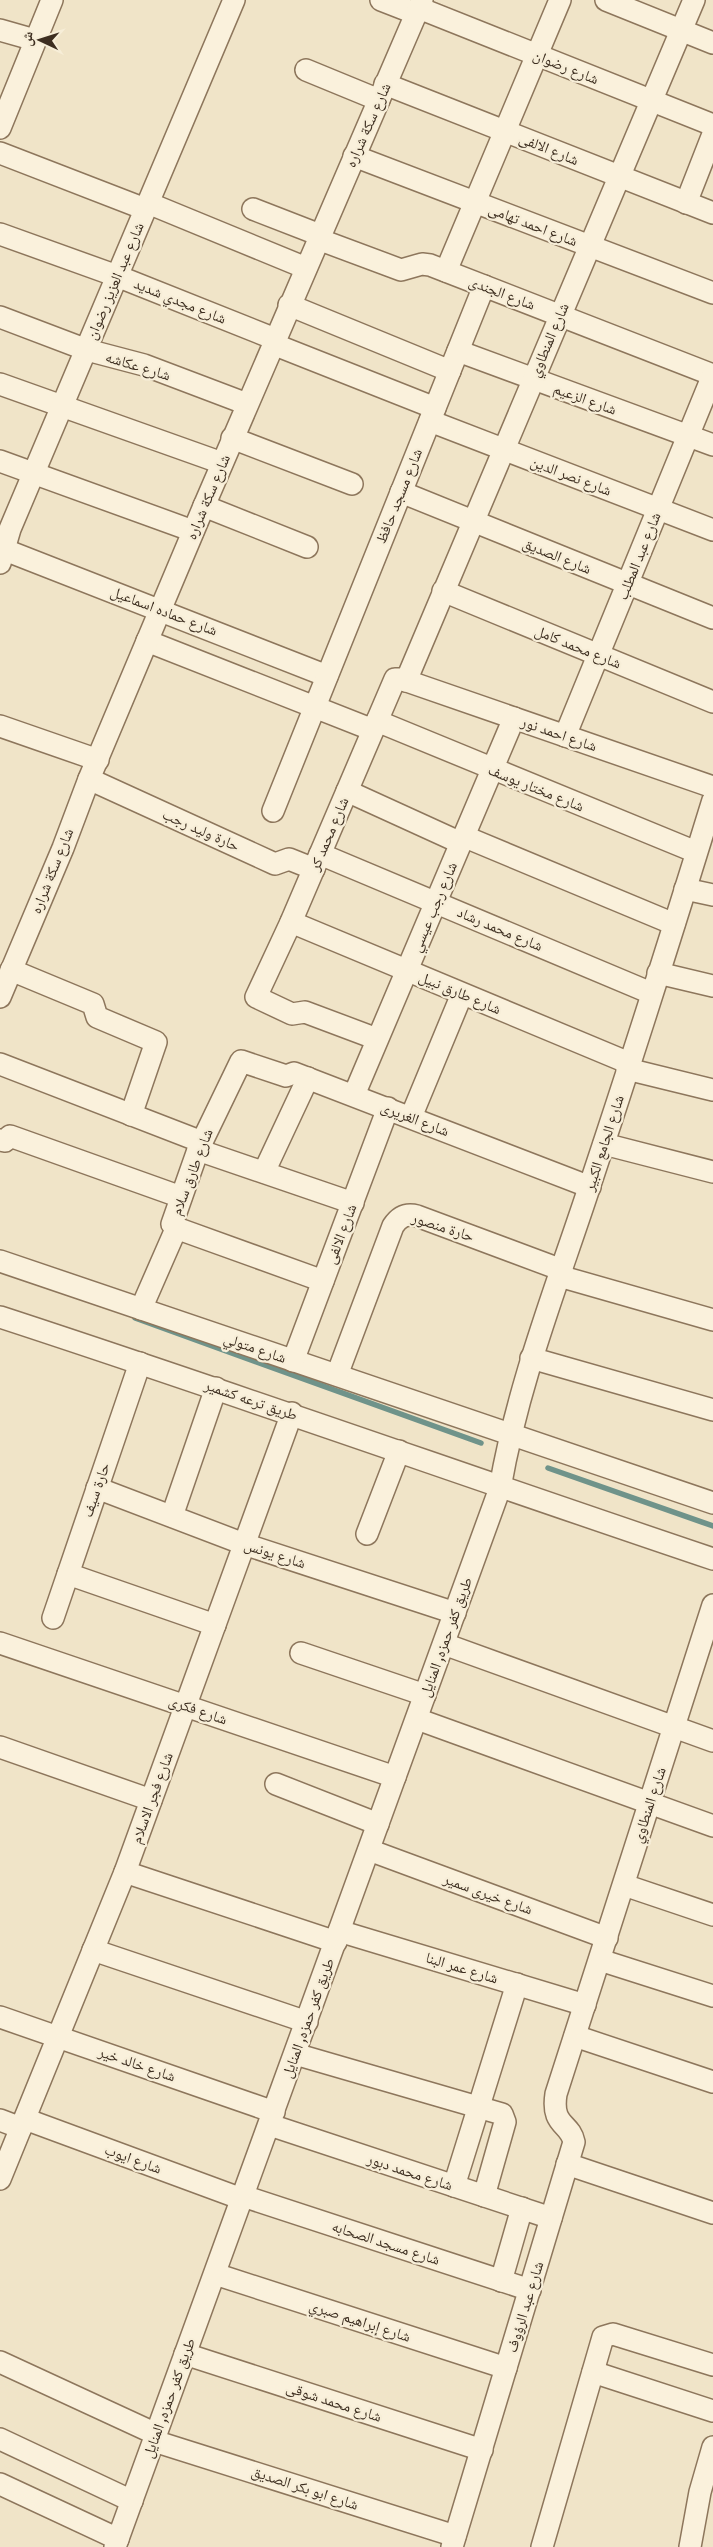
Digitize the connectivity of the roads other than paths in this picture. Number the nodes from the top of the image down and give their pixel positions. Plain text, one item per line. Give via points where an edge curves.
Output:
1 (52, 0) edge
2 (234, 0) edge
3 (381, 0) edge
4 (560, 0) edge
5 (606, 0) edge
6 (694, 0) edge
7 (419, 7) edge
8 (0, 30) edge
9 (681, 30) junction
10 (35, 40) junction
11 (713, 43) edge
12 (537, 55) junction
13 (306, 70) dead end
14 (382, 92) junction
15 (651, 102) junction
16 (713, 125) edge
17 (0, 128) edge
18 (505, 132) junction
19 (713, 134) edge
20 (0, 154) edge
21 (354, 156) junction
22 (619, 177) junction
23 (475, 202) junction
24 (686, 203) junction
25 (147, 206) junction
26 (253, 209) dead end
27 (713, 213) edge
28 (0, 234) edge
29 (319, 237) junction
30 (589, 246) junction
31 (306, 268) junction
32 (446, 271) junction
33 (117, 276) junction
34 (484, 286) junction
35 (713, 292) edge
36 (289, 306) junction
37 (560, 316) junction
38 (0, 317) edge
39 (274, 341) junction
40 (87, 350) junction
41 (454, 361) junction
42 (713, 375) edge
43 (533, 380) junction
44 (0, 384) edge
45 (247, 404) junction
46 (62, 406) junction
47 (432, 415) junction
48 (688, 437) junction
49 (232, 438) junction
50 (713, 445) edge
51 (503, 450) junction
52 (0, 461) edge
53 (222, 463) junction
54 (34, 474) junction
55 (352, 484) dead end
56 (401, 492) junction
57 (204, 506) junction
58 (658, 509) junction
59 (473, 522) junction
60 (713, 530) edge
61 (193, 532) junction
62 (307, 547) dead end
63 (1, 553) edge
64 (628, 584) junction
65 (443, 591) junction
66 (160, 609) junction
67 (713, 618) edge
68 (147, 640) junction
69 (598, 655) junction
70 (327, 676) junction
71 (406, 681) junction
72 (713, 702) edge
73 (314, 707) junction
74 (514, 718) junction
75 (0, 726) edge
76 (375, 726) junction
77 (565, 736) junction
78 (98, 760) junction
79 (492, 770) junction
80 (89, 779) junction
81 (713, 787) edge
82 (347, 791) junction
83 (713, 800) edge
84 (273, 812) dead end
85 (709, 823) edge
86 (462, 840) junction
87 (696, 852) junction
88 (317, 861) junction
89 (685, 889) junction
90 (713, 895) edge
91 (436, 903) junction
92 (292, 922) junction
93 (674, 924) junction
94 (11, 970) junction
95 (407, 970) junction
96 (658, 973) junction
97 (713, 986) edge
98 (652, 993) junction
99 (462, 994) junction
100 (0, 997) edge
101 (377, 1040) junction
102 (241, 1061) joint
103 (0, 1064) edge
104 (628, 1066) junction
105 (308, 1078) junction
106 (713, 1090) edge
107 (354, 1095) junction
108 (388, 1108) junction
109 (131, 1115) junction
110 (411, 1117) junction
111 (0, 1140) edge
112 (604, 1144) junction
113 (200, 1146) junction
114 (264, 1172) junction
115 (713, 1172) edge
116 (590, 1187) junction
117 (181, 1197) junction
118 (353, 1203) junction
119 (176, 1228) junction
120 (0, 1261) edge
121 (560, 1273) junction
122 (323, 1281) junction
123 (142, 1309) junction
124 (0, 1317) edge
125 (713, 1320) edge
126 (531, 1358) junction
127 (293, 1361) junction
128 (140, 1363) junction
129 (337, 1376) junction
130 (216, 1388) junction
131 (713, 1410) edge
132 (292, 1414) junction
133 (510, 1433) junction
134 (399, 1452) junction
135 (97, 1488) junction
136 (500, 1488) junction
137 (713, 1503) edge
138 (172, 1516) junction
139 (367, 1534) dead end
140 (244, 1544) junction
141 (713, 1559) edge
142 (68, 1574) junction
143 (713, 1605) edge
144 (455, 1613) junction
145 (53, 1618) dead end
146 (214, 1625) junction
147 (0, 1643) edge
148 (444, 1644) junction
149 (706, 1649) edge
150 (301, 1653) dead end
151 (425, 1695) junction
152 (185, 1706) junction
153 (417, 1719) junction
154 (674, 1728) junction
155 (713, 1741) edge
156 (0, 1747) edge
157 (396, 1777) junction
158 (276, 1784) dead end
159 (151, 1800) junction
160 (650, 1804) junction
161 (378, 1824) junction
162 (713, 1826) edge
163 (369, 1850) junction
164 (125, 1872) junction
165 (624, 1885) junction
166 (713, 1915) edge
167 (337, 1936) junction
168 (607, 1938) junction
169 (93, 1950) junction
170 (600, 1960) junction
171 (517, 1984) junction
172 (713, 1996) edge
173 (585, 2005) junction
174 (0, 2017) edge
175 (307, 2022) junction
176 (575, 2036) junction
177 (58, 2037) junction
178 (295, 2054) junction
179 (713, 2082) edge
180 (480, 2106) junction
181 (272, 2118) junction
182 (0, 2120) edge
183 (23, 2123) junction
184 (567, 2164) junction
185 (0, 2179) edge
186 (454, 2186) junction
187 (484, 2196) junction
188 (243, 2197) junction
189 (522, 2208) junction
190 (713, 2213) edge
191 (551, 2218) junction
192 (215, 2274) junction
193 (500, 2281) junction
194 (530, 2290) junction
195 (186, 2354) junction
196 (0, 2362) edge
197 (713, 2365) edge
198 (506, 2368) junction
199 (593, 2372) junction
200 (713, 2411) edge
201 (155, 2437) junction
202 (0, 2439) edge
203 (713, 2447) edge
204 (482, 2450) junction
205 (0, 2484) edge
206 (707, 2495) edge
207 (132, 2501) junction
208 (454, 2542) edge
209 (116, 2543) edge
210 (542, 2547) edge
211 (690, 2547) edge

1 - 10 street
2 - 25 street, شارع عبد العزيز رضوان
3 - 7 street, شارع رضوان
4 - 12 street
5 - 9 street
6 - 9 street, شارع المنطاوي
7 - 12 street, شارع رضوان
7 - 14 street, شارع سكة شراره
8 - 10 street
9 - 11 street
9 - 15 street, شارع المنطاوي
10 - 17 street
12 - 15 street, شارع رضوان
12 - 18 street
13 - 14 street, شارع الالفى
14 - 18 street, شارع الالفى
14 - 21 street, شارع سكة شراره
15 - 16 street, شارع رضوان
15 - 22 street, شارع المنطاوي
18 - 22 street, شارع الالفى
18 - 23 street
19 - 24 street
20 - 25 street
21 - 23 street, شارع احمد تهامى
21 - 29 street, شارع سكة شراره
22 - 24 street, شارع الالفى
22 - 30 street, شارع المنطاوي
23 - 30 street, شارع احمد تهامى
23 - 32 street
24 - 27 street, شارع الالفى
25 - 31 street
25 - 33 street, شارع عبد العزيز رضوان
26 - 29 street, شارع الجندى
28 - 33 street, شارع مجدي شديد
29 - 31 street, شارع سكة شراره
29 - 32 street, شارع الجندى via 401,270 426,264
30 - 35 street, شارع احمد تهامى
30 - 37 street, شارع المنطاوي
31 - 36 street, شارع سكة شراره
32 - 34 street, شارع الجندى
33 - 39 street, شارع مجدي شديد
33 - 40 street, شارع عبد العزيز رضوان
34 - 37 street, شارع الجندى
34 - 41 street, شارع مسجد حافظ
36 - 39 street, شارع سكة شراره
36 - 41 street, شارع الزعيم
37 - 42 street, شارع الجندى
37 - 43 street, شارع المنطاوي
38 - 40 street, شارع عكاشه
39 - 45 street, شارع سكة شراره
39 - 47 street, شارع مجدي شديد
40 - 45 street, شارع عكاشه via 144,365
40 - 46 street, شارع عبد العزيز رضوان
41 - 43 street, شارع الزعيم
41 - 47 street, شارع مسجد حافظ
42 - 48 street, شارع عبد المطلب
43 - 48 street, شارع الزعيم
43 - 51 street, شارع المنطاوي
44 - 46 street
45 - 49 street, شارع سكة شراره
46 - 53 street
46 - 54 street, شارع عبد العزيز رضوان
47 - 51 street, شارع نصر الدين
47 - 56 street, شارع مسجد حافظ
48 - 50 street, شارع الزعيم
48 - 58 street, شارع عبد المطلب
49 - 53 street, شارع سكة شراره
49 - 55 street
51 - 58 street, شارع نصر الدين
51 - 59 street, شارع المنطاوي
52 - 54 street
53 - 57 street, شارع سكة شراره
54 - 61 street
54 - 63 street, شارع عبد العزيز رضوان
56 - 59 street, شارع الصديق
56 - 70 street, شارع مسجد حافظ
57 - 61 street, شارع سكة شراره
57 - 62 street
58 - 60 street, شارع نصر الدين
58 - 64 street, شارع عبد المطلب
59 - 64 street, شارع الصديق
59 - 65 street, شارع المنطاوي
61 - 66 street, شارع سكة شراره
63 - 66 street, شارع حماده اسماعيل
64 - 67 street, شارع الصديق
64 - 69 street, شارع عبد المطلب
65 - 69 street, شارع محمد كامل
65 - 71 street, شارع المنطاوي
66 - 68 street, شارع سكة شراره
66 - 70 street, شارع حماده اسماعيل
68 - 73 street, شارع مختار يوسف
68 - 78 street, شارع سكة شراره
69 - 72 street, شارع محمد كامل
69 - 77 street, شارع عبد المطلب
70 - 73 street, شارع مسجد حافظ
71 - 74 street, شارع احمد نور
71 - 76 street, شارع محمد كر via 398,678 393,681
73 - 76 street, شارع مختار يوسف
73 - 84 street, شارع مسجد حافظ
74 - 77 street, شارع احمد نور
74 - 79 street, شارع رجب عيسي
75 - 78 street
76 - 79 street, شارع مختار يوسف
76 - 82 street, شارع محمد كر
77 - 81 street, شارع احمد نور
78 - 80 street, شارع سكة شراره
79 - 86 street, شارع رجب عيسي
79 - 87 street, شارع مختار يوسف
80 - 88 street, حارة وليد رجب via 275,864 289,859
80 - 94 street, شارع سكة شراره
82 - 86 street
82 - 88 street, شارع محمد كر
83 - 85 street, شارع الجامع الكبير
85 - 87 street, شارع الجامع الكبير
86 - 91 street, شارع رجب عيسي
86 - 93 street
87 - 89 street, شارع الجامع الكبير
88 - 91 street, شارع محمد رشاد
88 - 92 street, شارع محمد كر
89 - 90 street
89 - 93 street, شارع الجامع الكبير
91 - 95 street, شارع رجب عيسي
91 - 98 street, شارع محمد رشاد
92 - 95 street, شارع طارق نبيل
92 - 101 street, شارع محمد كر via 256,997 292,1014 305,1012
93 - 96 street, شارع الجامع الكبير
94 - 100 street, شارع سكة شراره
94 - 109 street via 93,1004 97,1017 156,1042
95 - 99 street, شارع طارق نبيل
95 - 101 street, شارع رجب عيسي
96 - 97 street
96 - 98 street, شارع الجامع الكبير
98 - 104 street, شارع الجامع الكبير
99 - 104 street, شارع طارق نبيل
99 - 110 street
101 - 107 street, شارع رجب عيسي
102 - 105 street, شارع الغريرى via 286,1076 294,1072
102 - 113 street, شارع طارق سلام
103 - 109 street
104 - 106 street, شارع طارق نبيل
104 - 112 street, شارع الجامع الكبير
105 - 107 street, شارع الغريرى
105 - 114 street
107 - 108 street, شارع الغريرى
108 - 110 street, شارع الغريرى
108 - 118 street, شارع الالفى
109 - 113 street
110 - 116 street, شارع الغريرى
111 - 117 street via 5,1141 10,1136
112 - 115 street
112 - 116 street, شارع الجامع الكبير
113 - 114 street
113 - 117 street, شارع طارق سلام
114 - 118 street
116 - 121 street, شارع الجامع الكبير
117 - 119 street, شارع طارق سلام via 172,1224
118 - 122 street, شارع الالفى
119 - 122 street
119 - 123 street, شارع طارق سلام
120 - 123 street, شارع متولي
121 - 125 street
121 - 126 street, شارع الجامع الكبير
121 - 129 street, حارة منصور via 417,1216 406,1215 393,1226
122 - 127 street, شارع الالفى
123 - 127 street, شارع متولي
124 - 128 street, طريق ترعه كشمير
126 - 131 street
126 - 133 street, شارع الجامع الكبير
127 - 129 street, شارع متولي
128 - 130 street, طريق ترعه كشمير
128 - 135 street, حارة سيف
129 - 133 street, شارع متولي
130 - 132 street, طريق ترعه كشمير
130 - 138 street
132 - 134 street, طريق ترعه كشمير
132 - 140 street, شارع فجر الاسلام
133 - 136 street, شارع الجامع الكبير
133 - 137 street, شارع متولي
134 - 136 street, طريق ترعه كشمير
134 - 139 street
135 - 138 street, شارع يونس
135 - 142 street, حارة سيف
136 - 141 street, طريق ترعه كشمير
136 - 144 street, طريق كفر حمزه, المنايل
138 - 140 street, شارع يونس
140 - 144 street, شارع يونس
140 - 146 street, شارع فجر الاسلام
142 - 145 street, حارة سيف
142 - 146 street
143 - 149 street, شارع المنطاوي
144 - 148 street, طريق كفر حمزه, المنايل
146 - 152 street, شارع فجر الاسلام
147 - 152 street, شارع فكرى
148 - 151 street, طريق كفر حمزه, المنايل
148 - 154 street
149 - 154 street, شارع المنطاوي
150 - 151 street
151 - 153 street, طريق كفر حمزه, المنايل
152 - 157 street, شارع فكرى
152 - 159 street, شارع فجر الاسلام
153 - 157 street, طريق كفر حمزه, المنايل
153 - 160 street
154 - 155 street
154 - 160 street, شارع المنطاوي
156 - 159 street
157 - 161 street, طريق كفر حمزه, المنايل
158 - 161 street
159 - 164 street, شارع فجر الاسلام
160 - 162 street
160 - 165 street, شارع المنطاوي
161 - 163 street, طريق كفر حمزه, المنايل
163 - 167 street, طريق كفر حمزه, المنايل
163 - 168 street, شارع خيرى سمير
164 - 167 street, شارع عمر البنا
164 - 169 street, شارع فجر الاسلام
165 - 166 street
165 - 168 street, شارع المنطاوي
167 - 171 street, شارع عمر البنا
167 - 175 street, طريق كفر حمزه, المنايل
168 - 170 street, شارع المنطاوي
169 - 175 street
169 - 177 street, شارع فجر الاسلام
170 - 172 street
170 - 173 street, شارع المنطاوي
171 - 173 street, شارع عمر البنا
171 - 180 street
173 - 176 street, شارع المنطاوي
174 - 177 street, شارع خالد خير
175 - 178 street, طريق كفر حمزه, المنايل
176 - 179 street
176 - 184 street, شارع عبد الرؤوف via 554,2103 558,2119 573,2138
177 - 181 street, شارع خالد خير
177 - 183 street, شارع فجر الاسلام
178 - 180 street
178 - 181 street, طريق كفر حمزه, المنايل
180 - 186 street
180 - 187 street via 502,2114 504,2118
181 - 186 street, شارع محمد دبور
181 - 188 street, طريق كفر حمزه, المنايل
182 - 183 street, شارع ايوب
183 - 185 street, شارع فجر الاسلام
183 - 188 street, شارع ايوب
184 - 190 street
184 - 191 street, شارع عبد الرؤوف
186 - 187 street, شارع محمد دبور
187 - 189 street, شارع محمد دبور
188 - 192 street, طريق كفر حمزه, المنايل
188 - 193 street, شارع مسجد الصحابه
189 - 191 street, شارع محمد دبور
189 - 193 street
191 - 194 street, شارع عبد الرؤوف
192 - 195 street, طريق كفر حمزه, المنايل
192 - 198 street, شارع إبراهيم صبري
193 - 194 street, شارع مسجد الصحابه
194 - 198 street, شارع عبد الرؤوف
195 - 201 street, طريق كفر حمزه, المنايل
195 - 204 street, شارع محمد شوقى
196 - 201 street, شارع ابو بكر الصديق
197 - 199 street via 609,2334 603,2337
198 - 204 street, شارع عبد الرؤوف
199 - 200 street
199 - 210 street
201 - 207 street, طريق كفر حمزه, المنايل
201 - 208 street, شارع ابو بكر الصديق
202 - 207 street
203 - 206 street
204 - 208 street, شارع عبد الرؤوف
205 - 209 street
206 - 211 street
207 - 209 street, طريق كفر حمزه, المنايل

